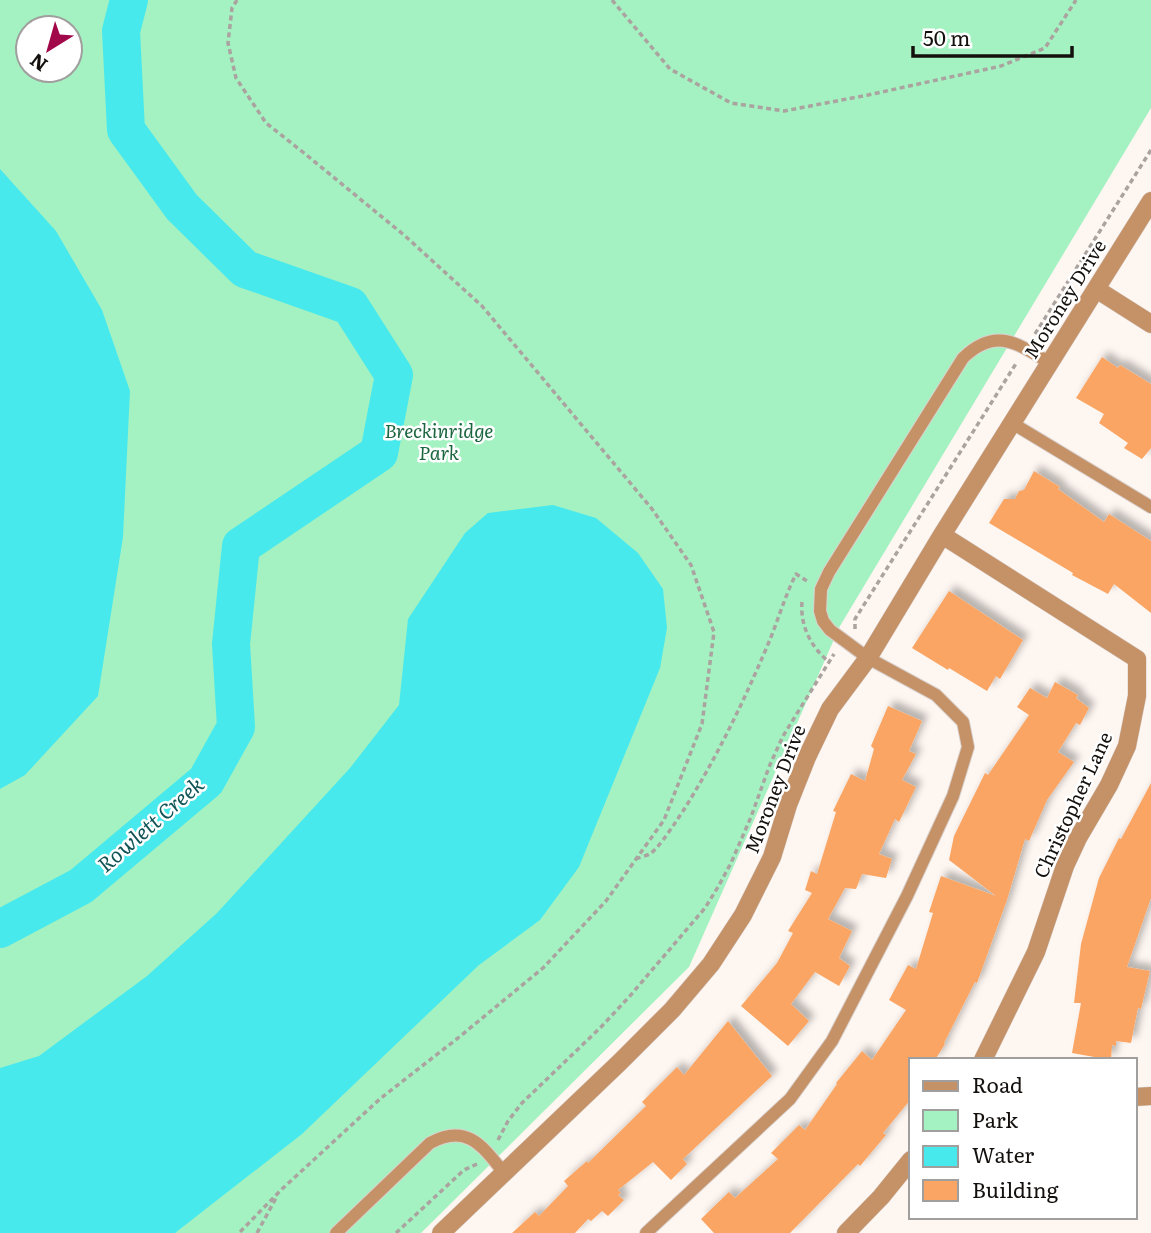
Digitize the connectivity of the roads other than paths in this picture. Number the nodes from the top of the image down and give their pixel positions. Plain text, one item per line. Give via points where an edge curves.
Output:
1 (1151, 201) edge
2 (1096, 289) junction
3 (1151, 324) edge
4 (1050, 363) junction
5 (1012, 423) junction
6 (1151, 507) edge
7 (942, 536) junction
8 (868, 658) junction
9 (988, 1058) edge
10 (909, 1162) edge
11 (504, 1173) junction
12 (336, 1233) edge
13 (441, 1233) edge
14 (646, 1233) edge
15 (846, 1233) edge

1 - 2 street, Moroney Drive
2 - 3 street
2 - 4 street, Moroney Drive
4 - 5 street, Moroney Drive
4 - 8 lane via 1017,343 995,340 963,358 829,572 821,589 823,621
5 - 6 lane
5 - 7 street, Moroney Drive
7 - 8 street, Moroney Drive
7 - 9 street, Christopher Lane via 1137,659 1137,696 1127,746 1065,866 1035,952
8 - 11 street, Moroney Drive via 830,709 788,805 772,857 743,915 711,964 672,1010
8 - 14 lane via 936,695 963,722 968,747 953,796 832,1041 790,1099
10 - 15 street
11 - 12 lane via 472,1139 442,1136
11 - 13 street, Moroney Drive

